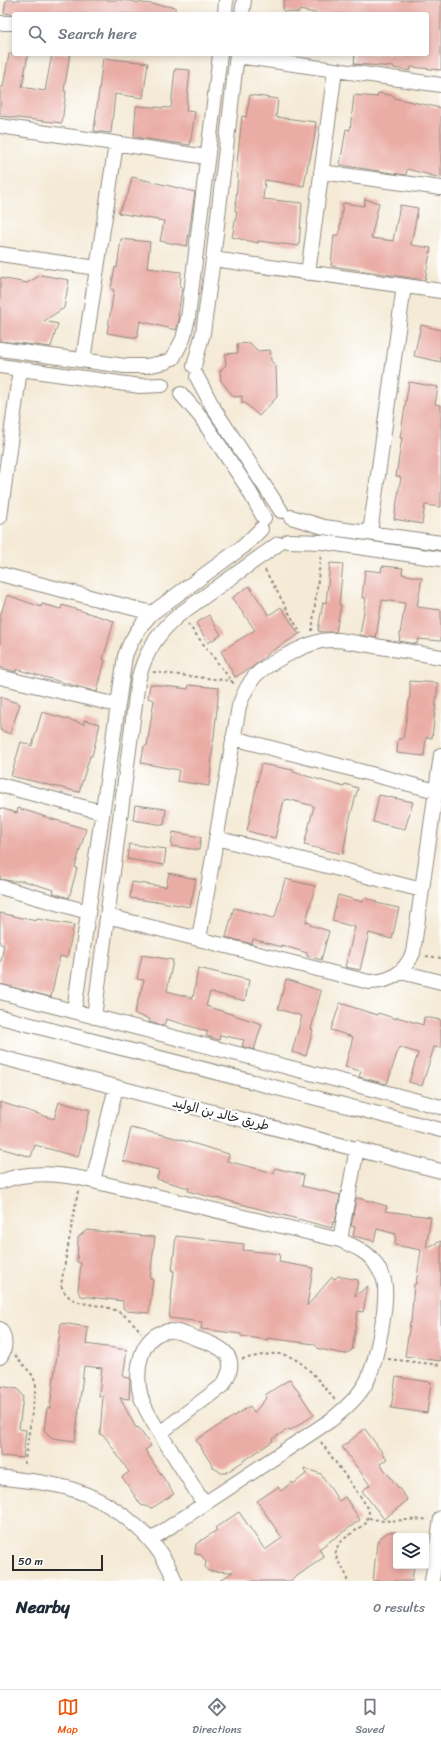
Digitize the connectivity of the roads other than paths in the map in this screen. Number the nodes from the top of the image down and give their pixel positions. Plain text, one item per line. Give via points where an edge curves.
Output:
1 (226, 0) edge
2 (244, 0) edge
3 (225, 12) edge
4 (242, 12) edge
5 (0, 23) edge
6 (12, 23) edge
7 (220, 56) edge
8 (237, 56) edge
9 (244, 56) edge
10 (335, 70) junction
11 (441, 85) edge
12 (0, 126) edge
13 (116, 144) junction
14 (208, 158) junction
15 (321, 172) junction
16 (441, 188) edge
17 (0, 254) edge
18 (213, 259) junction
19 (97, 268) junction
20 (308, 273) junction
21 (404, 286) junction
22 (441, 291) edge
23 (0, 349) edge
24 (83, 360) junction
25 (170, 360) junction
26 (0, 366) edge
27 (20, 369) junction
28 (195, 372) junction
29 (162, 385) junction
30 (182, 394) junction
31 (286, 514) junction
32 (0, 517) edge
33 (262, 524) junction
34 (370, 534) junction
35 (283, 542) junction
36 (441, 543) edge
37 (441, 559) edge
38 (0, 574) edge
39 (152, 613) junction
40 (441, 657) edge
41 (0, 677) edge
42 (116, 705) junction
43 (233, 738) junction
44 (441, 755) edge
45 (0, 785) edge
46 (436, 791) junction
47 (102, 812) junction
48 (216, 838) junction
49 (0, 887) edge
50 (422, 890) junction
51 (88, 912) junction
52 (108, 916) junction
53 (199, 939) junction
54 (401, 972) junction
55 (441, 982) edge
56 (0, 992) edge
57 (74, 1011) junction
58 (0, 1017) edge
59 (94, 1017) junction
60 (0, 1057) edge
61 (116, 1087) junction
62 (441, 1107) edge
63 (441, 1130) edge
64 (357, 1148) junction
65 (441, 1171) edge
66 (87, 1179) junction
67 (1, 1180) edge
68 (340, 1240) junction
69 (0, 1330) edge
70 (0, 1357) edge
71 (160, 1434) junction
72 (0, 1477) edge
73 (204, 1504) junction
74 (441, 1518) edge
75 (150, 1540) junction
76 (175, 1581) edge
77 (432, 1581) edge

1 - 3 street
2 - 4 street
5 - 6 street
7 - 14 street
8 - 18 street
9 - 10 street
10 - 11 street
10 - 15 street
12 - 13 street
13 - 14 street
13 - 19 street
14 - 25 street via 188,318 183,339
15 - 16 street
15 - 20 street
17 - 19 street
18 - 20 street
18 - 28 street
19 - 24 street
20 - 21 street
21 - 22 street
21 - 34 street
23 - 24 street
24 - 25 street via 146,366
25 - 28 street via 185,358
25 - 29 street via 160,370
26 - 27 street
27 - 29 street via 140,386
27 - 32 street
28 - 30 street via 192,388
28 - 31 street via 214,409
29 - 30 street via 172,393
30 - 33 street via 248,487
31 - 33 street via 271,512
31 - 34 street via 324,527
31 - 35 street via 294,521 294,532
33 - 35 street via 263,535 267,540 272,543
33 - 39 street via 244,546
34 - 36 street
35 - 37 street via 323,542
35 - 52 street via 166,625 146,654 140,670
38 - 39 street
39 - 42 street via 140,625 131,640 125,656
40 - 43 street via 339,640 309,645 265,668 248,685 238,706
41 - 42 street
42 - 47 street
43 - 46 street
43 - 48 street
44 - 46 street
45 - 47 street
46 - 50 street
47 - 51 street
48 - 50 street
48 - 53 street
49 - 51 street
50 - 54 street via 413,953
51 - 57 street
52 - 53 street
52 - 59 street
53 - 54 street via 369,982 381,982
54 - 55 street
56 - 57 street
57 - 59 street
58 - 63 street
59 - 62 street
60 - 61 street, طريق خالد بن الوليد
61 - 64 street, طريق خالد بن الوليد
61 - 66 street
64 - 65 street, طريق خالد بن الوليد
64 - 68 street
66 - 67 street via 55,1174 29,1174
66 - 68 street
68 - 73 street via 361,1250 375,1262 384,1279 386,1299 375,1358 367,1380 344,1410
69 - 70 street via 5,1344
71 - 71 street via 147,1412 138,1382 139,1366 149,1340 158,1333 170,1331 214,1344 225,1351 230,1362 230,1374 223,1385
71 - 73 street
72 - 75 street via 56,1485 82,1493 107,1505 130,1521
73 - 75 street
74 - 77 street
75 - 76 street

